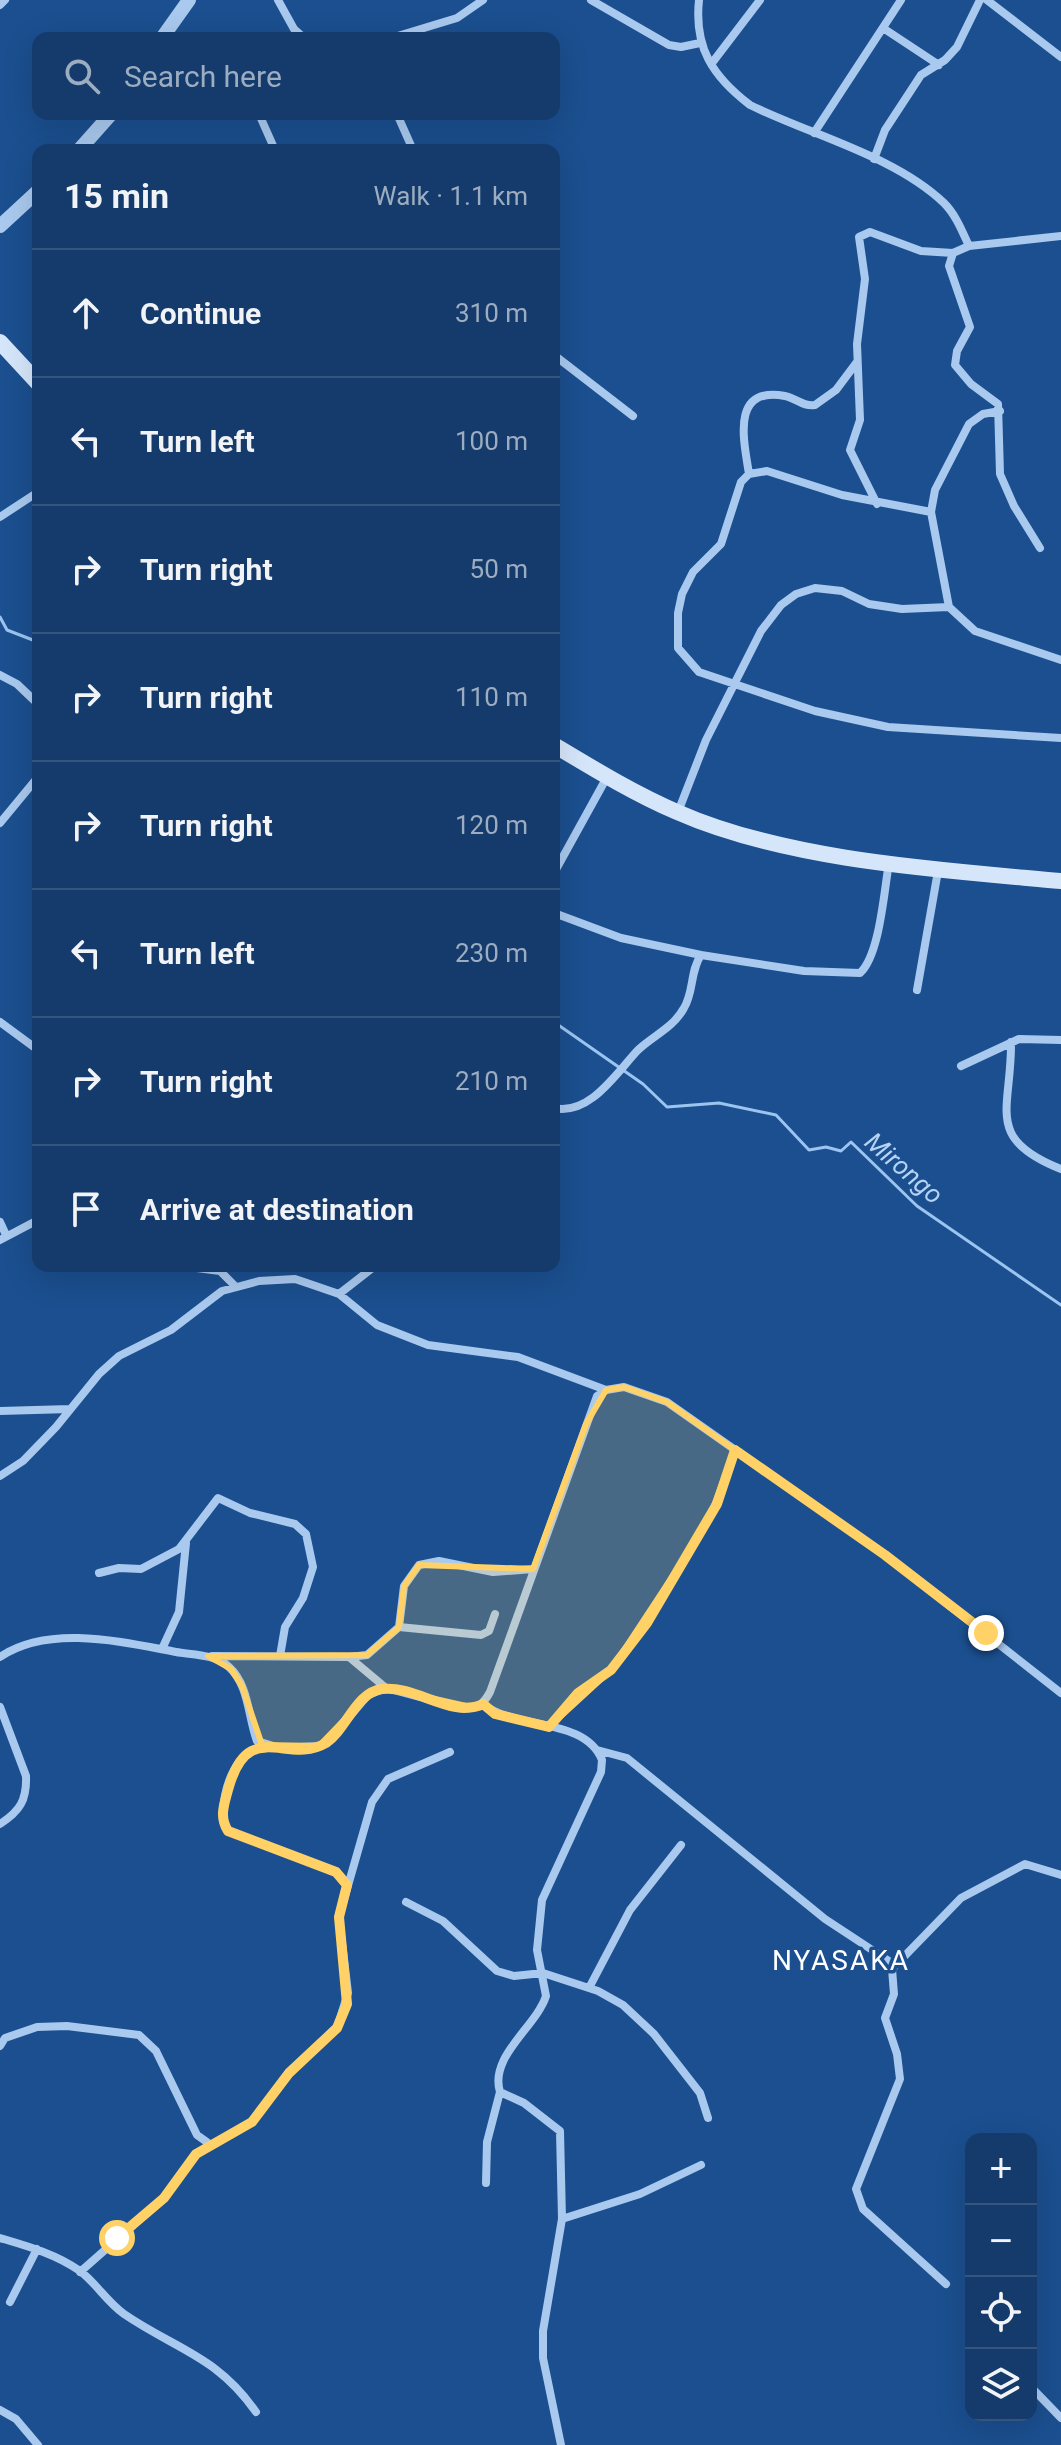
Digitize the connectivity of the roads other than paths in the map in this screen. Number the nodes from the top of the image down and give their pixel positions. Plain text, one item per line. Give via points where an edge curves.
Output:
1 (5, 0) edge
2 (189, 0) edge
3 (278, 0) edge
4 (483, 0) edge
5 (591, 0) edge
6 (699, 0) edge
7 (760, 0) edge
8 (901, 0) edge
9 (980, 0) edge
10 (987, 0) edge
11 (0, 5) edge
12 (883, 28) junction
13 (166, 32) edge
14 (297, 32) edge
15 (411, 32) edge
16 (700, 43) junction
17 (1061, 57) edge
18 (712, 63) junction
19 (939, 65) junction
20 (107, 120) edge
21 (262, 120) edge
22 (400, 120) edge
23 (814, 133) junction
24 (90, 144) edge
25 (272, 144) edge
26 (410, 144) edge
27 (874, 159) junction
28 (32, 197) edge
29 (0, 226) edge
30 (1061, 236) edge
31 (969, 246) junction
32 (953, 253) junction
33 (0, 342) edge
34 (560, 360) edge
35 (858, 361) junction
36 (32, 377) edge
37 (1000, 411) junction
38 (633, 416) dead end
39 (749, 474) junction
40 (32, 497) edge
41 (877, 504) junction
42 (931, 512) junction
43 (0, 517) edge
44 (1040, 548) dead end
45 (949, 607) junction
46 (1061, 660) edge
47 (0, 675) edge
48 (736, 683) junction
49 (32, 698) edge
50 (1061, 738) edge
51 (560, 749) edge
52 (607, 776) junction
53 (32, 784) edge
54 (678, 813) junction
55 (0, 823) edge
56 (560, 862) edge
57 (889, 862) junction
58 (938, 871) junction
59 (1061, 881) edge
60 (560, 915) edge
61 (701, 955) junction
62 (917, 990) dead end
63 (0, 1022) edge
64 (1061, 1040) edge
65 (1011, 1042) junction
66 (32, 1043) edge
67 (961, 1066) dead end
68 (560, 1108) edge
69 (1061, 1169) edge
70 (0, 1222) edge
71 (32, 1223) edge
72 (3, 1237) edge
73 (221, 1272) edge
74 (367, 1272) edge
75 (235, 1286) junction
76 (339, 1294) junction
77 (606, 1390) junction
78 (70, 1409) junction
79 (0, 1411) edge
80 (735, 1450) junction
81 (0, 1476) edge
82 (186, 1543) junction
83 (533, 1569) junction
84 (99, 1573) dead end
85 (495, 1614) dead end
86 (399, 1627) junction
87 (162, 1649) junction
88 (208, 1656) junction
89 (280, 1656) junction
90 (0, 1657) edge
91 (349, 1657) junction
92 (386, 1688) junction
93 (1061, 1693) edge
94 (483, 1704) junction
95 (0, 1707) edge
96 (549, 1727) junction
97 (262, 1745) junction
98 (597, 1750) junction
99 (450, 1752) dead end
100 (0, 1824) edge
101 (681, 1845) dead end
102 (1061, 1875) edge
103 (347, 1885) junction
104 (406, 1902) dead end
105 (895, 1965) junction
106 (543, 1973) junction
107 (589, 1988) junction
108 (0, 2046) edge
109 (500, 2092) junction
110 (708, 2118) dead end
111 (211, 2145) junction
112 (701, 2165) dead end
113 (486, 2183) dead end
114 (562, 2219) junction
115 (0, 2238) edge
116 (37, 2249) junction
117 (80, 2272) junction
118 (946, 2284) dead end
119 (10, 2302) dead end
120 (1037, 2393) edge
121 (0, 2410) edge
122 (256, 2412) dead end
123 (1061, 2418) edge
124 (38, 2445) edge
125 (561, 2445) edge

1 - 11 street
2 - 13 street
3 - 14 street
4 - 15 street via 457,18
5 - 16 street via 669,45
6 - 16 street
7 - 18 street
8 - 12 street
9 - 19 street via 957,47
10 - 17 street
12 - 19 street
12 - 23 street
16 - 18 street
18 - 23 street via 750,105
19 - 27 street via 921,75 885,130
20 - 24 street
21 - 25 street
22 - 26 street
23 - 27 street
27 - 31 street via 944,203
28 - 29 street
30 - 31 street
31 - 32 street
32 - 35 street via 921,251 870,232 860,235 865,279
32 - 37 street via 949,266 970,327 955,365
33 - 36 main road
34 - 38 street
35 - 39 street via 836,390 815,405 767,395 749,405 743,434
35 - 41 street via 860,428 850,450
37 - 42 street via 969,424 935,490
37 - 44 street via 1000,474
39 - 41 street via 767,471
39 - 48 street via 741,482 721,544 686,582 676,634 681,654 692,667
40 - 43 street
41 - 42 street
42 - 45 street
45 - 46 street via 975,631
45 - 48 street via 902,609 815,588 796,594 761,631
47 - 49 street
48 - 50 street via 815,711 888,727
48 - 54 street via 690,775
51 - 52 main road
52 - 54 main road
52 - 56 street
53 - 55 street
54 - 57 main road via 772,841
57 - 58 main road
57 - 61 street via 874,948 860,973 804,971
58 - 59 main road
58 - 62 street
60 - 61 street via 621,938
61 - 68 street via 677,1020 587,1100
63 - 66 street
64 - 65 street
65 - 67 street
65 - 69 street via 1007,1129 1021,1147
70 - 72 street
71 - 72 street
73 - 75 street
74 - 76 street
75 - 76 street via 295,1279
75 - 78 street via 210,1298 171,1330 119,1356
76 - 77 street via 377,1325 428,1345 518,1357
77 - 80 street via 624,1387 667,1402
77 - 83 street via 597,1396
78 - 79 street
78 - 81 street via 23,1461
80 - 93 street via 885,1555
80 - 96 street via 717,1504 647,1623 611,1670 578,1693
82 - 84 street via 139,1570
82 - 87 street via 179,1612
82 - 89 street via 218,1498 303,1529 313,1567 303,1598 285,1627
83 - 86 street via 493,1572 439,1561 419,1565 404,1586
83 - 94 street
85 - 86 street via 489,1631 481,1635
86 - 91 street via 367,1655
87 - 88 street
87 - 90 street via 86,1638 29,1644
88 - 89 street
88 - 97 street via 231,1669 242,1686
89 - 91 street
91 - 92 street
92 - 94 street via 464,1709
92 - 97 street via 368,1695 319,1746
94 - 96 street via 495,1714
95 - 100 street via 27,1787 21,1807
96 - 98 street
97 - 103 street via 240,1761 230,1784 222,1815 228,1831 336,1872
98 - 105 street via 627,1758 825,1919
98 - 106 street via 601,1772 542,1900 537,1950
99 - 103 street via 398,1773 377,1791
101 - 107 street via 630,1910
102 - 105 street via 1025,1864 979,1887 961,1898
103 - 111 street via 339,1917 347,2004 337,2028 289,2073 252,2122
104 - 106 street via 443,1921 497,1971 514,1976
105 - 118 street via 894,1994 885,2018 897,2054 899,2089 857,2196 863,2209
106 - 107 street
106 - 109 street via 544,2004 504,2060
107 - 110 street via 623,2005 654,2034 700,2093
108 - 111 street via 5,2038 37,2027 139,2035 156,2051 197,2135
109 - 113 street via 487,2142
109 - 114 street via 558,2129
111 - 117 street via 185,2166 164,2198
112 - 114 street via 640,2194
114 - 125 street via 543,2331 543,2358
115 - 116 street
116 - 117 street
116 - 119 street
117 - 122 street via 120,2312 192,2350 223,2374
120 - 123 street
121 - 124 street via 16,2419

